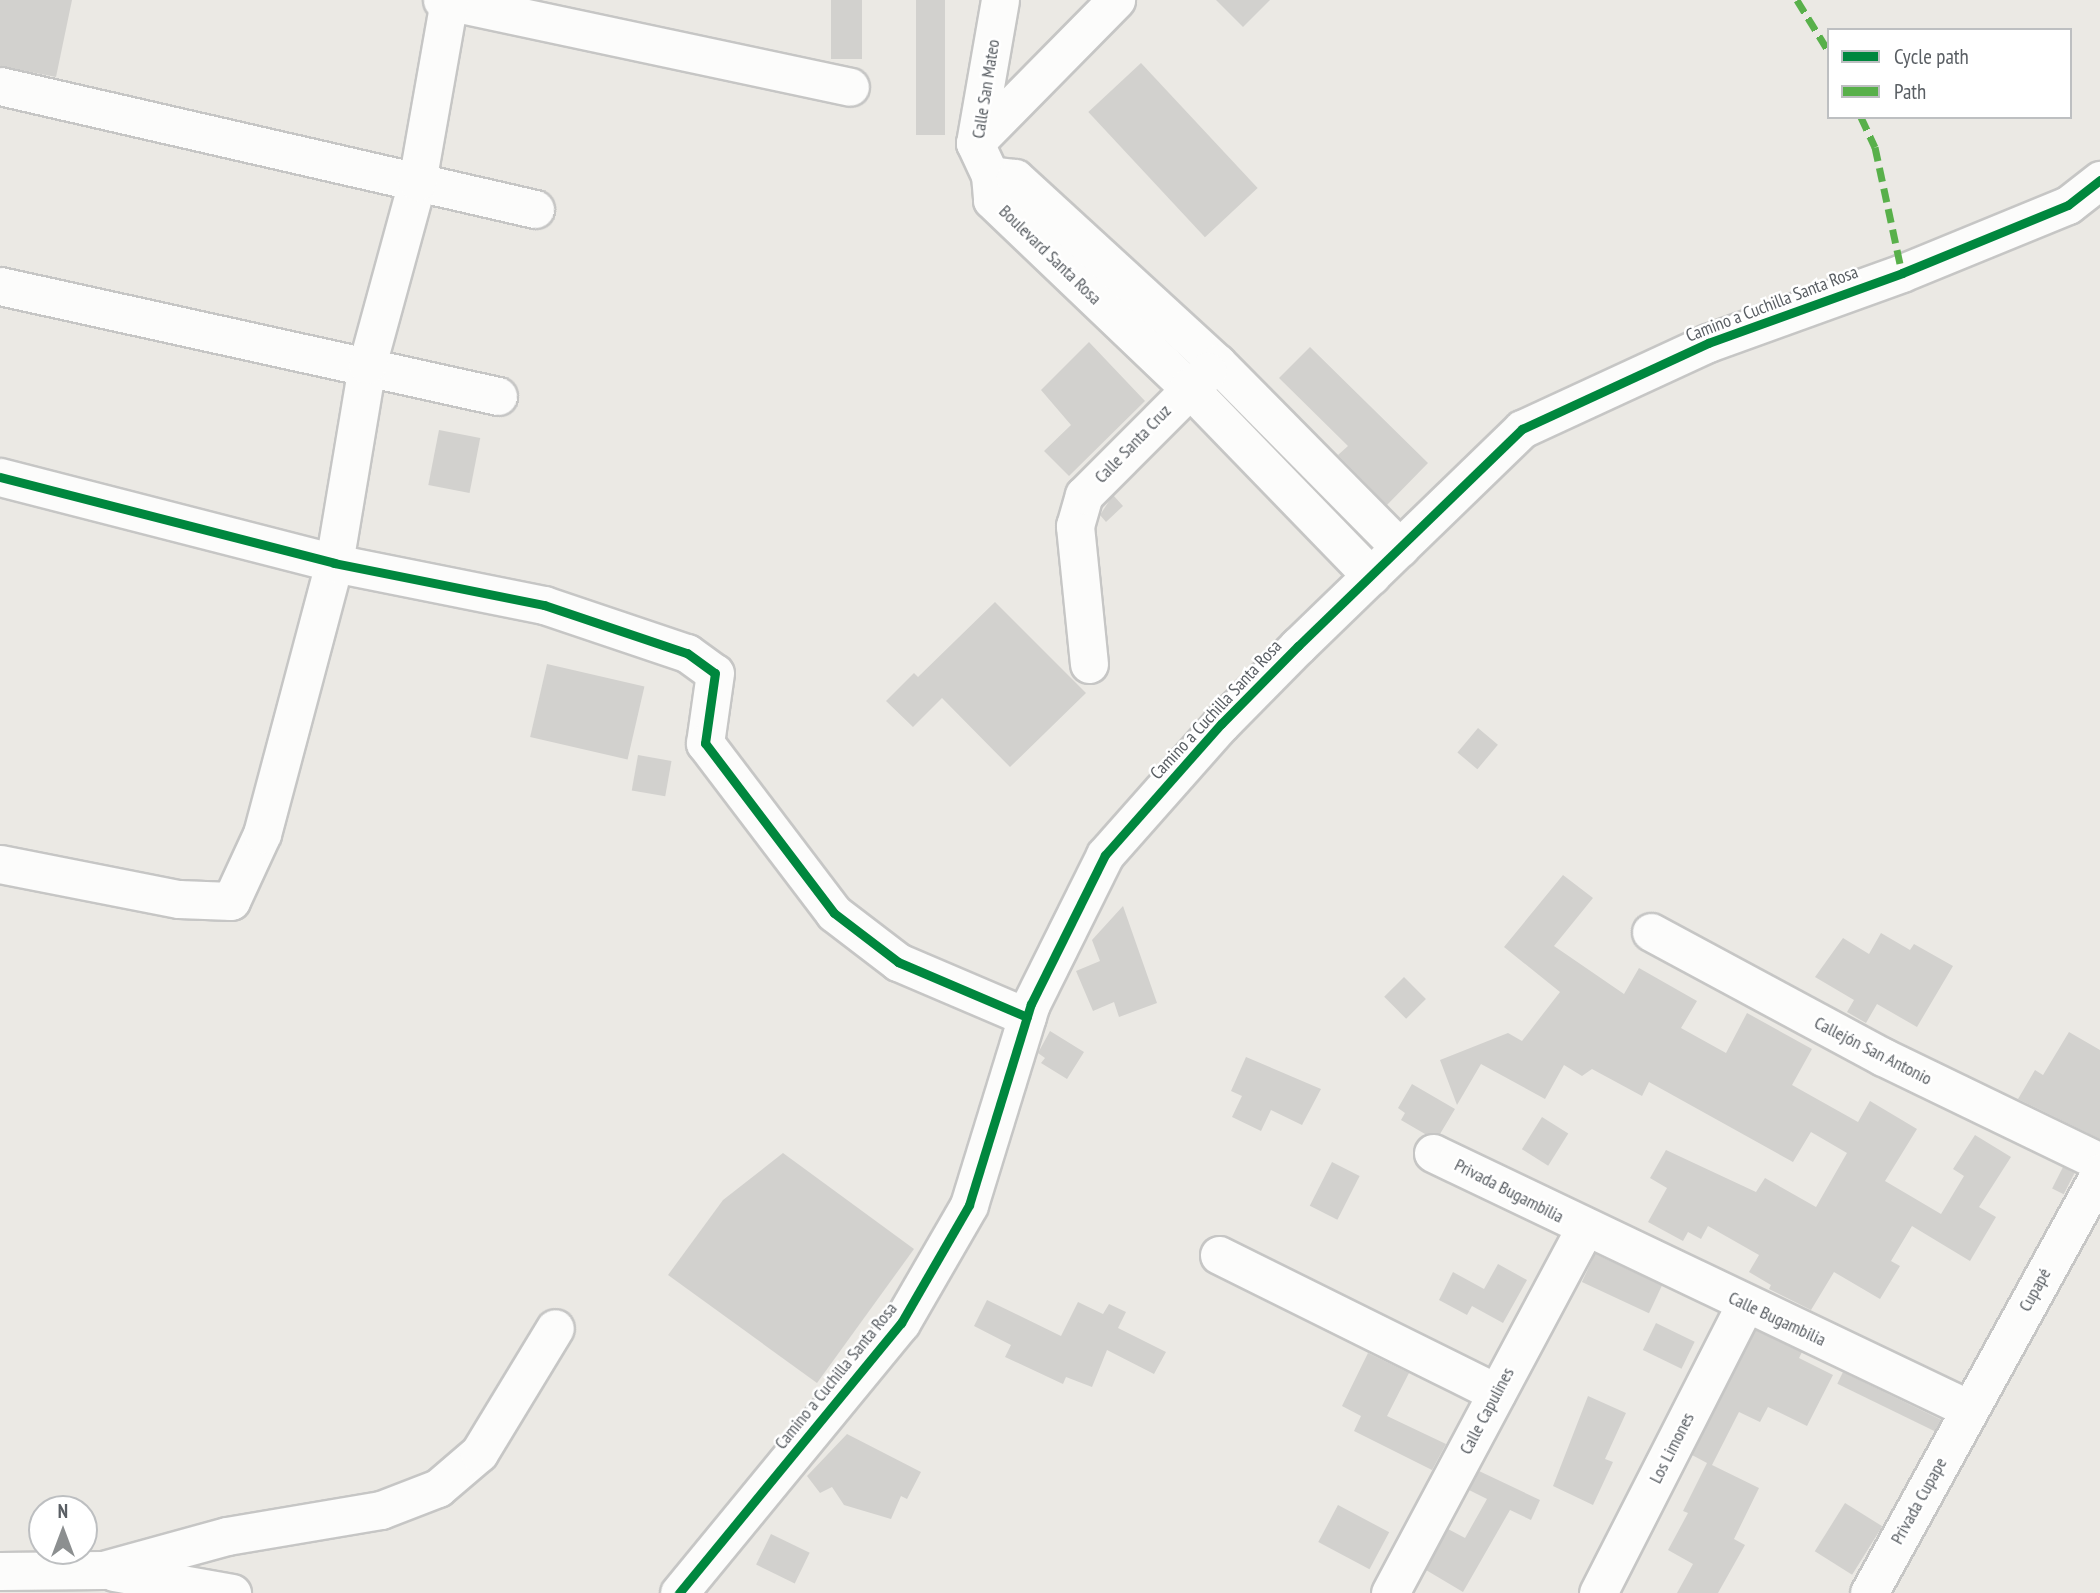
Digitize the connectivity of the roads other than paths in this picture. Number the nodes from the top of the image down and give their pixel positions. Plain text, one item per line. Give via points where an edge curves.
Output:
1 (1000, 0) edge
2 (447, 1) edge
3 (1097, 7) edge
4 (0, 86) edge
5 (850, 87) dead end
6 (975, 143) junction
7 (990, 175) junction
8 (2100, 180) edge
9 (417, 182) junction
10 (535, 209) dead end
11 (0, 286) edge
12 (1217, 363) junction
13 (367, 365) junction
14 (1188, 387) junction
15 (498, 396) dead end
16 (0, 477) edge
17 (1400, 548) junction
18 (334, 563) junction
19 (1371, 576) junction
20 (1089, 664) dead end
21 (0, 864) edge
22 (1651, 932) dead end
23 (1027, 1017) junction
24 (1433, 1153) dead end
25 (2100, 1162) edge
26 (2100, 1172) edge
27 (1584, 1229) junction
28 (1219, 1255) dead end
29 (1745, 1304) junction
30 (555, 1328) dead end
31 (1497, 1392) junction
32 (1969, 1409) junction
33 (103, 1570) junction
34 (0, 1571) edge
35 (1402, 1589) edge
36 (232, 1593) edge
37 (679, 1593) edge
38 (1598, 1593) edge
39 (1869, 1593) edge

1 - 6 street, Calle San Mateo
2 - 5 street
2 - 9 street
3 - 6 street
4 - 9 street
6 - 7 street, Calle San Mateo
7 - 12 street, Boulevard Santa Rosa via 1015,177
7 - 14 street, Boulevard Santa Rosa via 992,200
8 - 17 street, Camino a Cuchilla Santa Rosa via 2068,205 1902,273 1708,343 1522,429
9 - 10 street
9 - 13 street
11 - 13 street
12 - 14 street, Calle Santa Cruz
12 - 17 street, Boulevard Santa Rosa
13 - 15 street
13 - 18 street
14 - 19 street, Boulevard Santa Rosa
14 - 20 street, Calle Santa Cruz via 1084,495 1075,526
16 - 18 street
17 - 19 street, Camino a Cuchilla Santa Rosa
18 - 21 street via 262,834 231,901 179,899
18 - 23 street via 544,606 688,653 715,673 705,743 834,913 898,962
19 - 23 street, Camino a Cuchilla Santa Rosa via 1221,724 1105,855
22 - 25 street, Callejón San Antonio via 1883,1057
23 - 37 street, Camino a Cuchilla Santa Rosa via 969,1205 901,1323
24 - 27 street, Privada Bugambilia
26 - 32 street, Cupapé
27 - 29 street, Calle Bugambilia
27 - 31 street, Calle Capulines
28 - 31 street
29 - 32 street, Calle Bugambilia
29 - 38 street, Los Limones
30 - 33 street via 479,1453 438,1488 381,1510 227,1536
31 - 35 street, Calle Capulines
32 - 39 street, Privada Cupape
33 - 34 street
33 - 36 street

